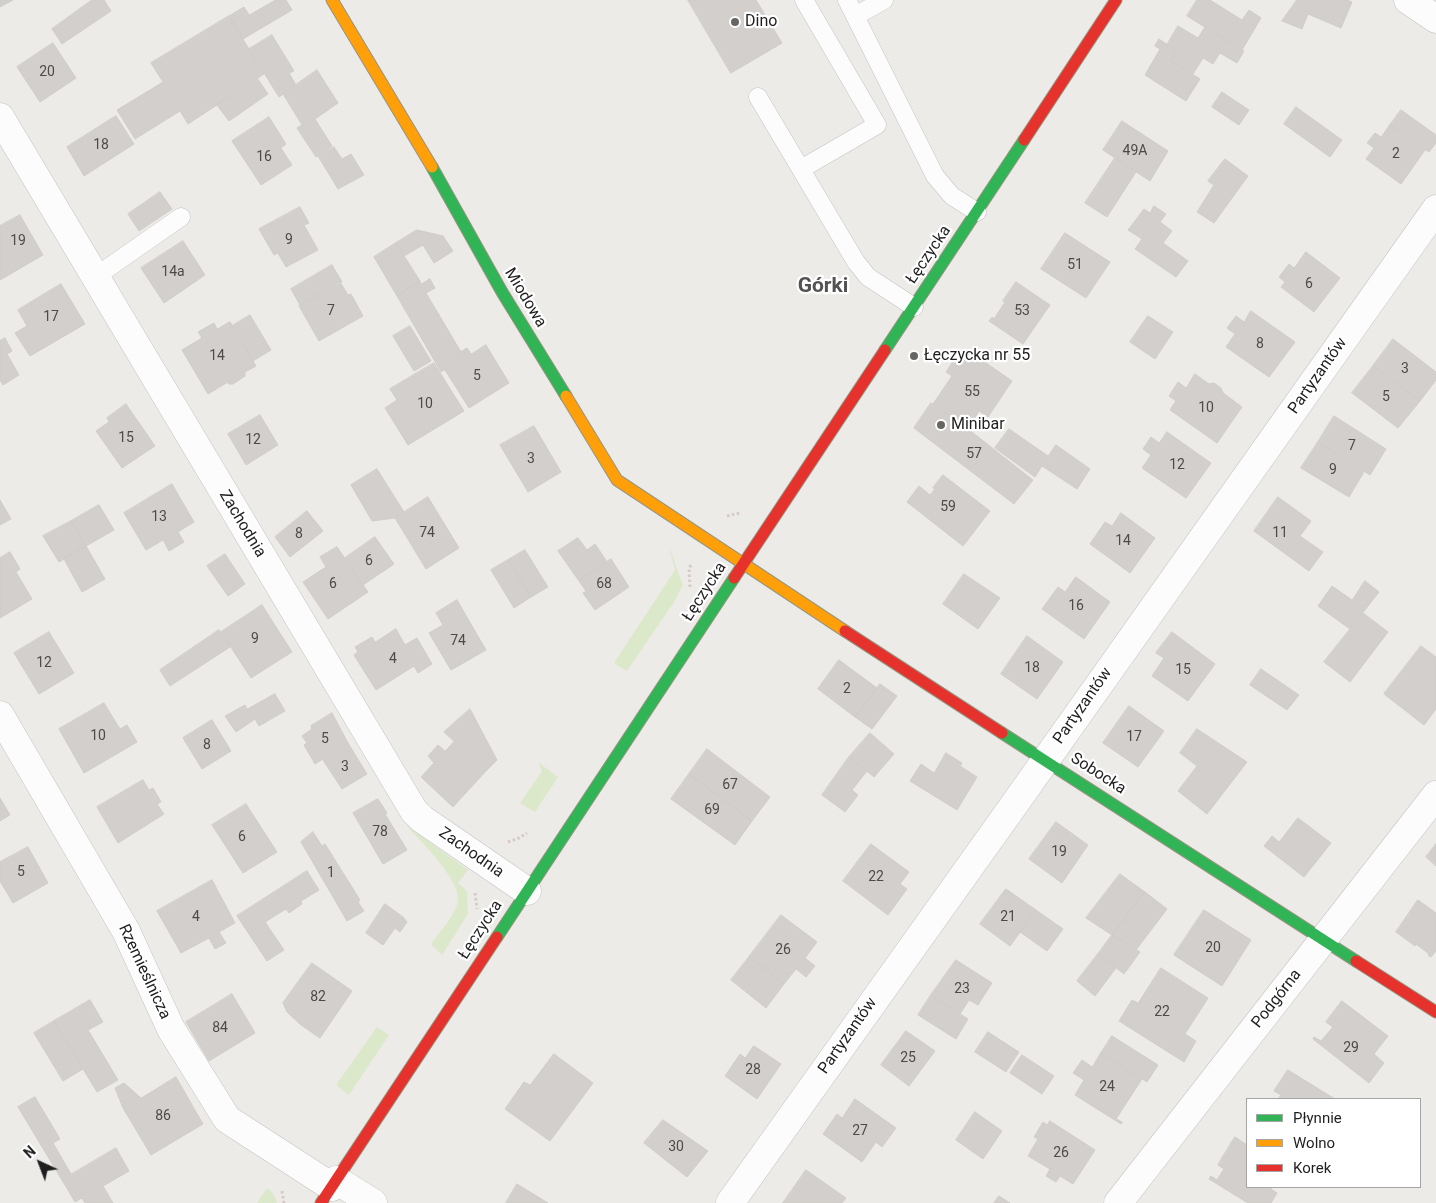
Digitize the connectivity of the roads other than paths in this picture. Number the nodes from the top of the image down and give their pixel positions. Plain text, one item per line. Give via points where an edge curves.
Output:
1 (332, 0) edge
2 (804, 0) edge
3 (847, 0) edge
4 (884, 0) edge
5 (1116, 0) edge
6 (1408, 0) edge
7 (855, 16) junction
8 (1436, 19) edge
9 (758, 96) dead end
10 (0, 117) edge
11 (801, 169) junction
12 (1436, 209) edge
13 (977, 212) junction
14 (182, 216) dead end
15 (94, 277) junction
16 (914, 307) junction
17 (743, 564) junction
18 (0, 716) edge
19 (1045, 760) junction
20 (1436, 795) edge
21 (527, 891) junction
22 (1323, 940) junction
23 (1436, 1012) edge
24 (330, 1190) edge
25 (373, 1203) edge
26 (730, 1203) edge
27 (1118, 1203) edge

1 - 17 street, Miodowa via 423,150 502,292 617,480
2 - 11 lane via 877,125
3 - 7 lane
4 - 7 lane
5 - 13 street, Łęczycka
6 - 8 street
7 - 13 lane via 935,176 952,196
9 - 11 lane
10 - 15 street, Zachodnia
11 - 16 lane via 856,262 868,276
12 - 19 street, Partyzantów
13 - 16 street, Łęczycka
14 - 15 lane
15 - 21 street, Zachodnia via 414,811
16 - 17 street, Łęczycka
17 - 19 street, Sobocka
17 - 21 street, Łęczycka
18 - 24 street, Rzemieślnicza via 126,931 170,1029 227,1119
19 - 22 street, Sobocka
19 - 26 street, Partyzantów
20 - 22 street, Podgórna
21 - 24 street, Łęczycka
22 - 23 street, Sobocka
22 - 27 street, Podgórna
24 - 25 street, Rzemieślnicza

